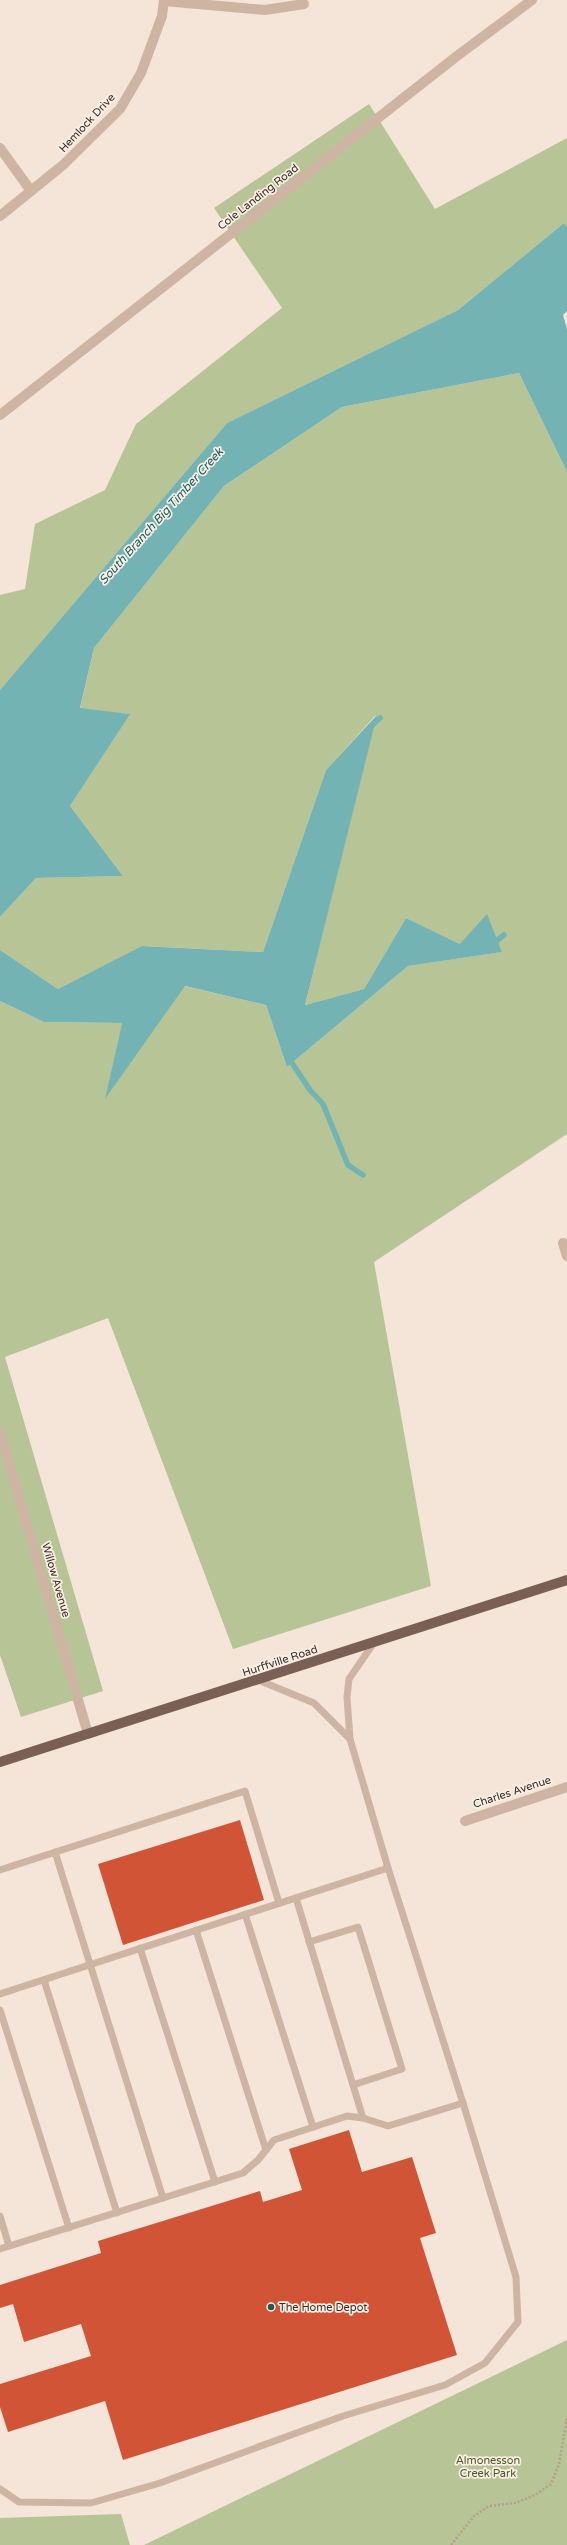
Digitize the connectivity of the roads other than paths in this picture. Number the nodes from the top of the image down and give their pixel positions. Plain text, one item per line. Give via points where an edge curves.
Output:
1 (532, 0) edge
2 (164, 1) edge
3 (304, 4) dead end
4 (0, 148) edge
5 (31, 191) junction
6 (0, 216) edge
7 (0, 415) edge
8 (562, 1243) dead end
9 (567, 1256) edge
10 (0, 1432) edge
11 (567, 1580) edge
12 (373, 1644) junction
13 (258, 1680) junction
14 (88, 1734) junction
15 (350, 1739) junction
16 (0, 1762) edge
17 (567, 1787) edge
18 (465, 1821) dead end
19 (55, 1852) junction
20 (388, 1868) junction
21 (0, 1870) edge
22 (296, 1898) junction
23 (279, 1904) junction
24 (245, 1914) junction
25 (196, 1930) junction
26 (309, 1942) junction
27 (140, 1948) junction
28 (90, 1965) junction
29 (44, 1980) junction
30 (0, 1994) edge
31 (0, 2010) edge
32 (353, 2085) junction
33 (463, 2103) junction
34 (363, 2118) junction
35 (313, 2127) junction
36 (266, 2150) junction
37 (215, 2182) junction
38 (163, 2198) junction
39 (117, 2213) junction
40 (0, 2216) edge
41 (69, 2228) junction
42 (9, 2246) junction
43 (0, 2249) edge
44 (0, 2489) edge

1 - 7 street, Cole Landing Road
2 - 3 street via 265,10
2 - 5 street, Hemlock Drive via 162,16 141,73 120,109 63,165
4 - 5 street
5 - 6 street, Hemlock Drive
8 - 9 street
10 - 14 street, Willow Avenue
11 - 12 main road, Hurffville Road
12 - 13 main road, Hurffville Road
12 - 15 lane via 349,1679 347,1697
13 - 14 main road, Hurffville Road
13 - 15 lane via 314,1703
14 - 16 main road, Hurffville Road
15 - 20 lane
17 - 18 street, Charles Avenue
19 - 21 lane
19 - 23 lane via 245,1791
19 - 28 lane
20 - 22 lane
20 - 33 lane
22 - 23 lane
22 - 26 lane
23 - 24 lane
24 - 25 lane
24 - 35 lane
25 - 27 lane
25 - 36 lane
26 - 32 lane
26 - 32 lane via 358,1927 402,2069
27 - 28 lane
27 - 37 lane
28 - 29 lane
28 - 38 lane
29 - 30 lane
29 - 39 lane
31 - 41 lane
32 - 34 lane
33 - 34 lane via 388,2126
33 - 44 lane via 516,2277 518,2322 486,2363 445,2385 343,2416 160,2482 91,2503 19,2502
34 - 35 lane via 347,2116
35 - 36 lane via 274,2140
36 - 37 lane via 243,2173
37 - 38 lane
38 - 39 lane
39 - 41 lane
40 - 42 lane
41 - 42 lane
42 - 43 lane

